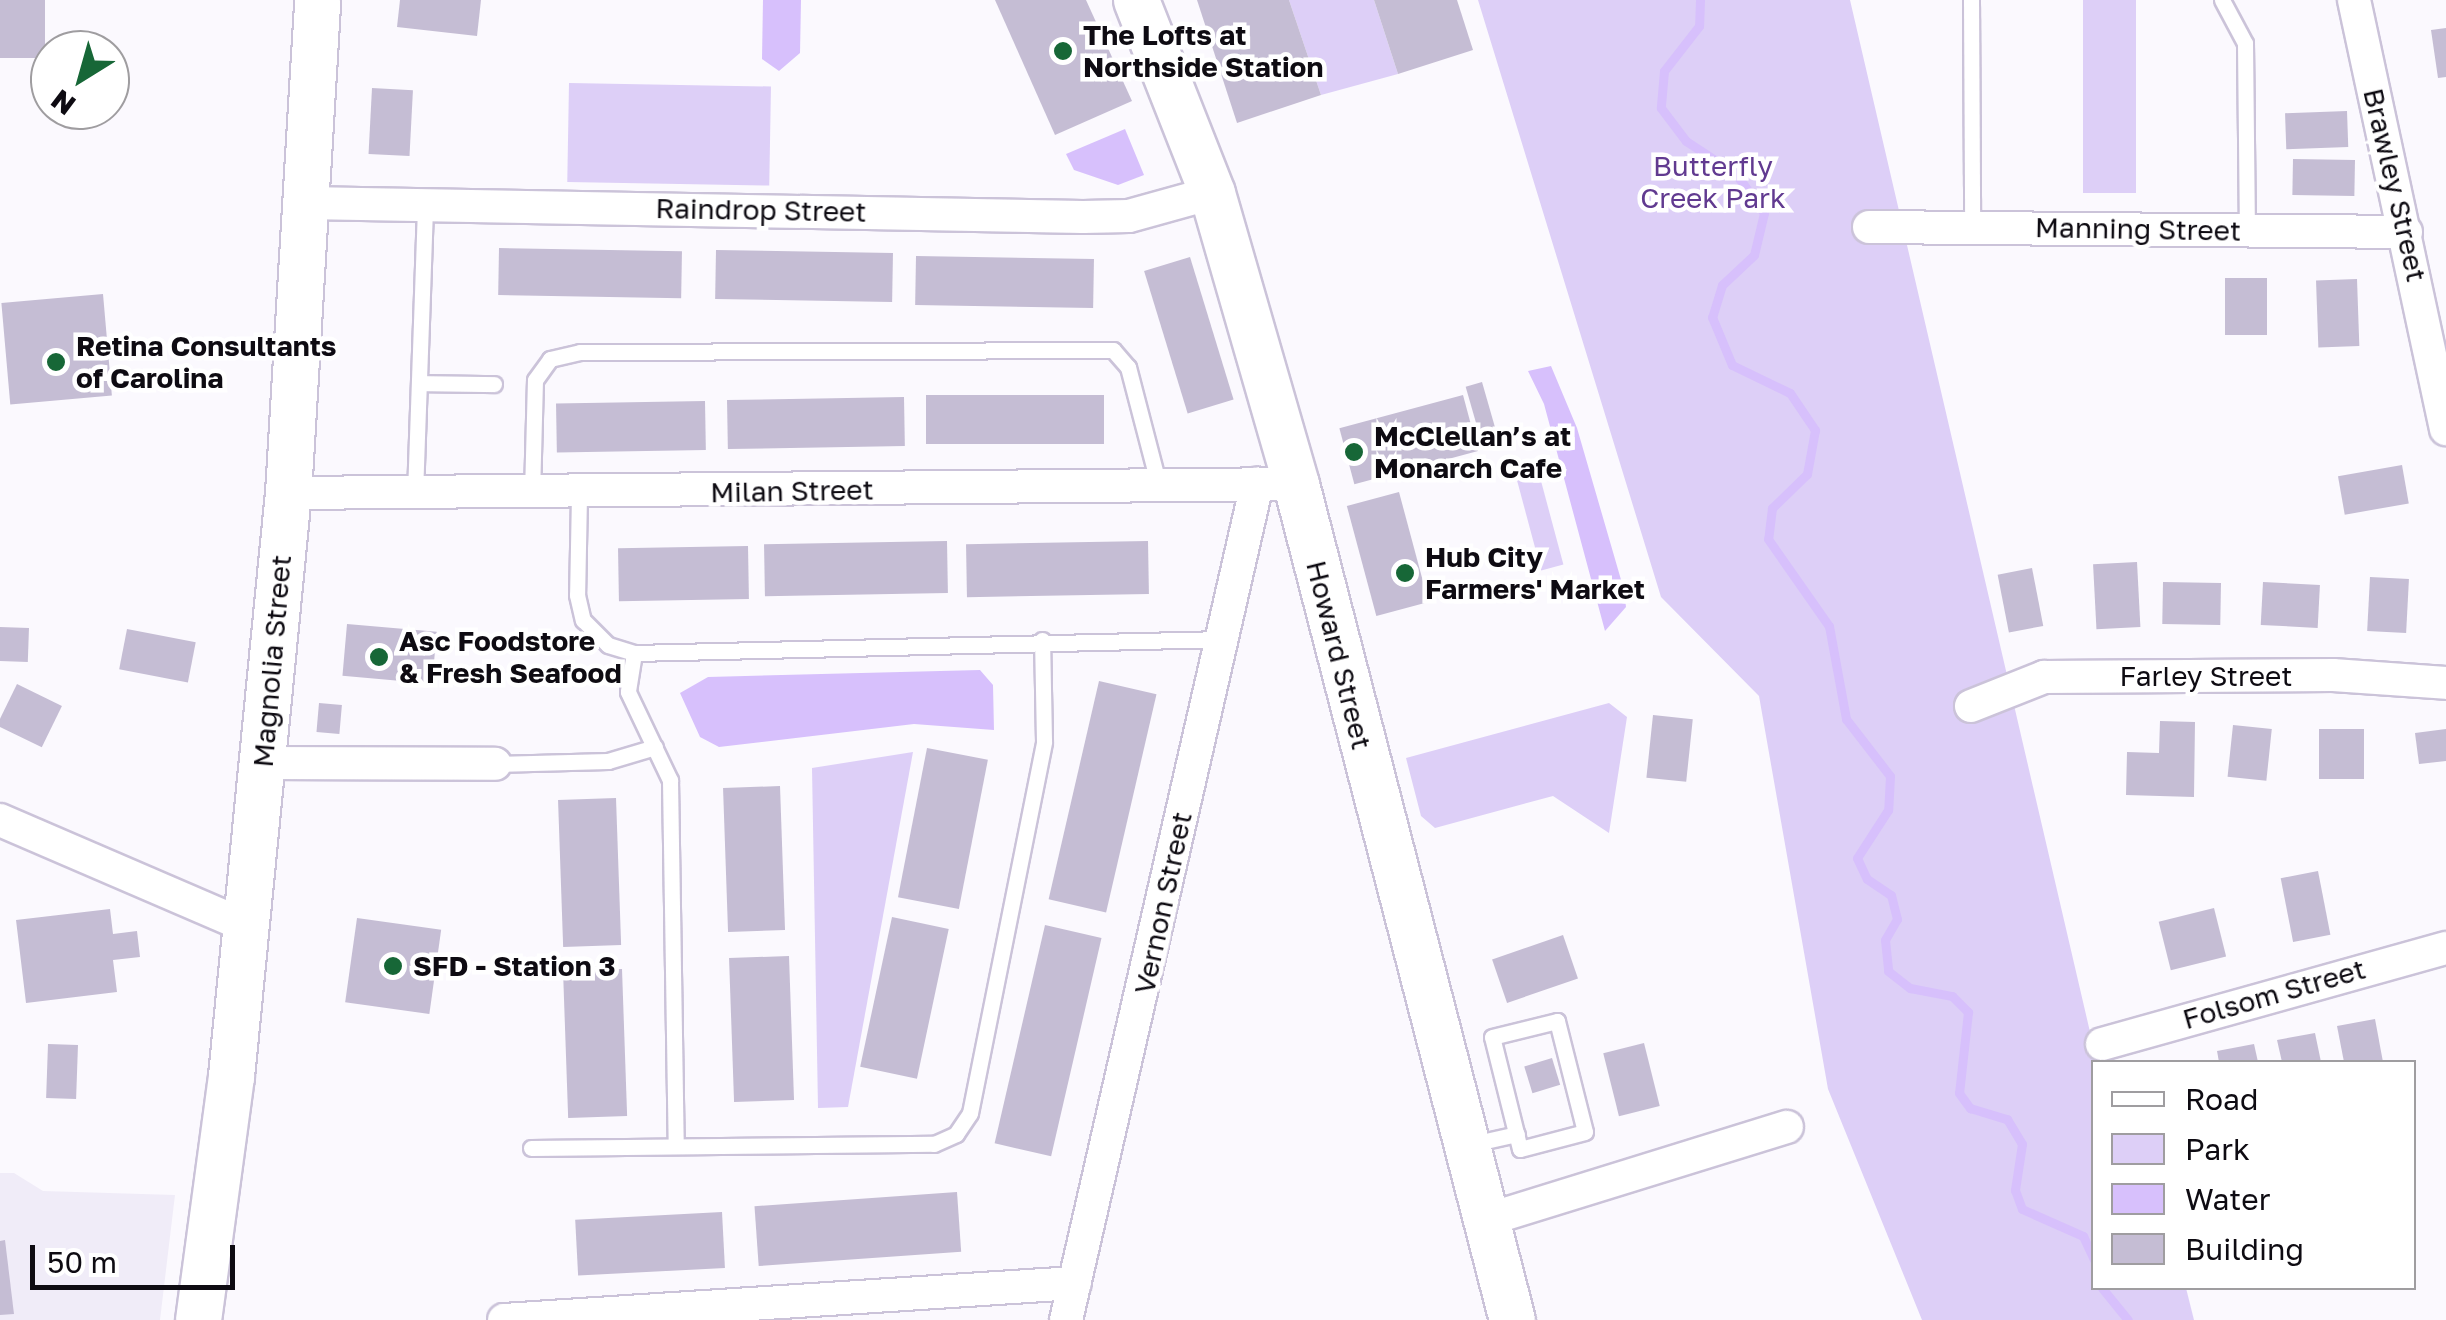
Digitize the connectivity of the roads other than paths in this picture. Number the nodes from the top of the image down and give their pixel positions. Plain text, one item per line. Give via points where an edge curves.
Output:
1 (316, 0) edge
2 (1136, 0) edge
3 (1971, 0) edge
4 (2222, 0) edge
5 (2354, 0) edge
6 (1212, 193) junction
7 (306, 203) junction
8 (425, 205) junction
9 (1972, 226) junction
10 (1869, 227) dead end
11 (2248, 232) junction
12 (2406, 232) junction
13 (419, 382) junction
14 (494, 384) dead end
15 (2446, 428) edge
16 (1276, 484) junction
17 (1160, 486) junction
18 (288, 494) junction
19 (415, 494) junction
20 (532, 494) junction
21 (579, 494) junction
22 (1222, 639) junction
23 (1042, 640) junction
24 (634, 653) junction
25 (2446, 683) edge
26 (1971, 706) dead end
27 (655, 747) junction
28 (263, 763) junction
29 (495, 764) joint
30 (0, 820) edge
31 (246, 926) junction
32 (2446, 948) edge
33 (2102, 1044) dead end
34 (1787, 1127) dead end
35 (1516, 1134) junction
36 (676, 1146) junction
37 (1466, 1146) junction
38 (531, 1148) dead end
39 (1486, 1220) junction
40 (1075, 1283) junction
41 (198, 1320) edge
42 (504, 1320) edge
43 (1066, 1320) edge
44 (1512, 1320) edge

1 - 7 street, Magnolia Street
2 - 6 street, Howard Street
3 - 9 lane
4 - 11 lane via 2245,43
5 - 12 street, Brawley Street
6 - 8 street, Raindrop Street via 1129,216 1082,218
6 - 16 street, Howard Street
7 - 8 street, Raindrop Street
7 - 18 street, Magnolia Street
8 - 13 lane
9 - 10 street, Manning Street
9 - 11 street, Manning Street
11 - 12 street, Manning Street
12 - 15 street, Brawley Street
13 - 14 lane
13 - 19 lane
16 - 17 street, Milan Street
16 - 22 street, Vernon Street
16 - 37 street, Howard Street
17 - 20 lane via 1128,367 1113,350 580,352 550,359 536,380
17 - 21 street, Milan Street
18 - 19 street, Milan Street
18 - 28 street, Magnolia Street
19 - 20 street, Milan Street
20 - 21 street, Milan Street
21 - 24 lane via 576,595 583,620 608,645
22 - 23 lane
22 - 40 street, Vernon Street
23 - 24 lane
23 - 36 lane via 1044,741 970,1113 956,1134 934,1144
24 - 27 lane via 628,692
25 - 26 street, Farley Street via 2332,675 2044,677
27 - 29 lane via 608,761
27 - 36 lane via 670,780
28 - 29 street
28 - 31 street, Magnolia Street
30 - 31 street
31 - 41 street, Magnolia Street
32 - 33 street, Folsom Street
34 - 39 street
35 - 35 lane via 1520,1148 1585,1132 1557,1021 1492,1037
35 - 37 lane
36 - 38 lane
37 - 39 street, Howard Street
39 - 44 street, Howard Street
40 - 42 street
40 - 43 street, Vernon Street

